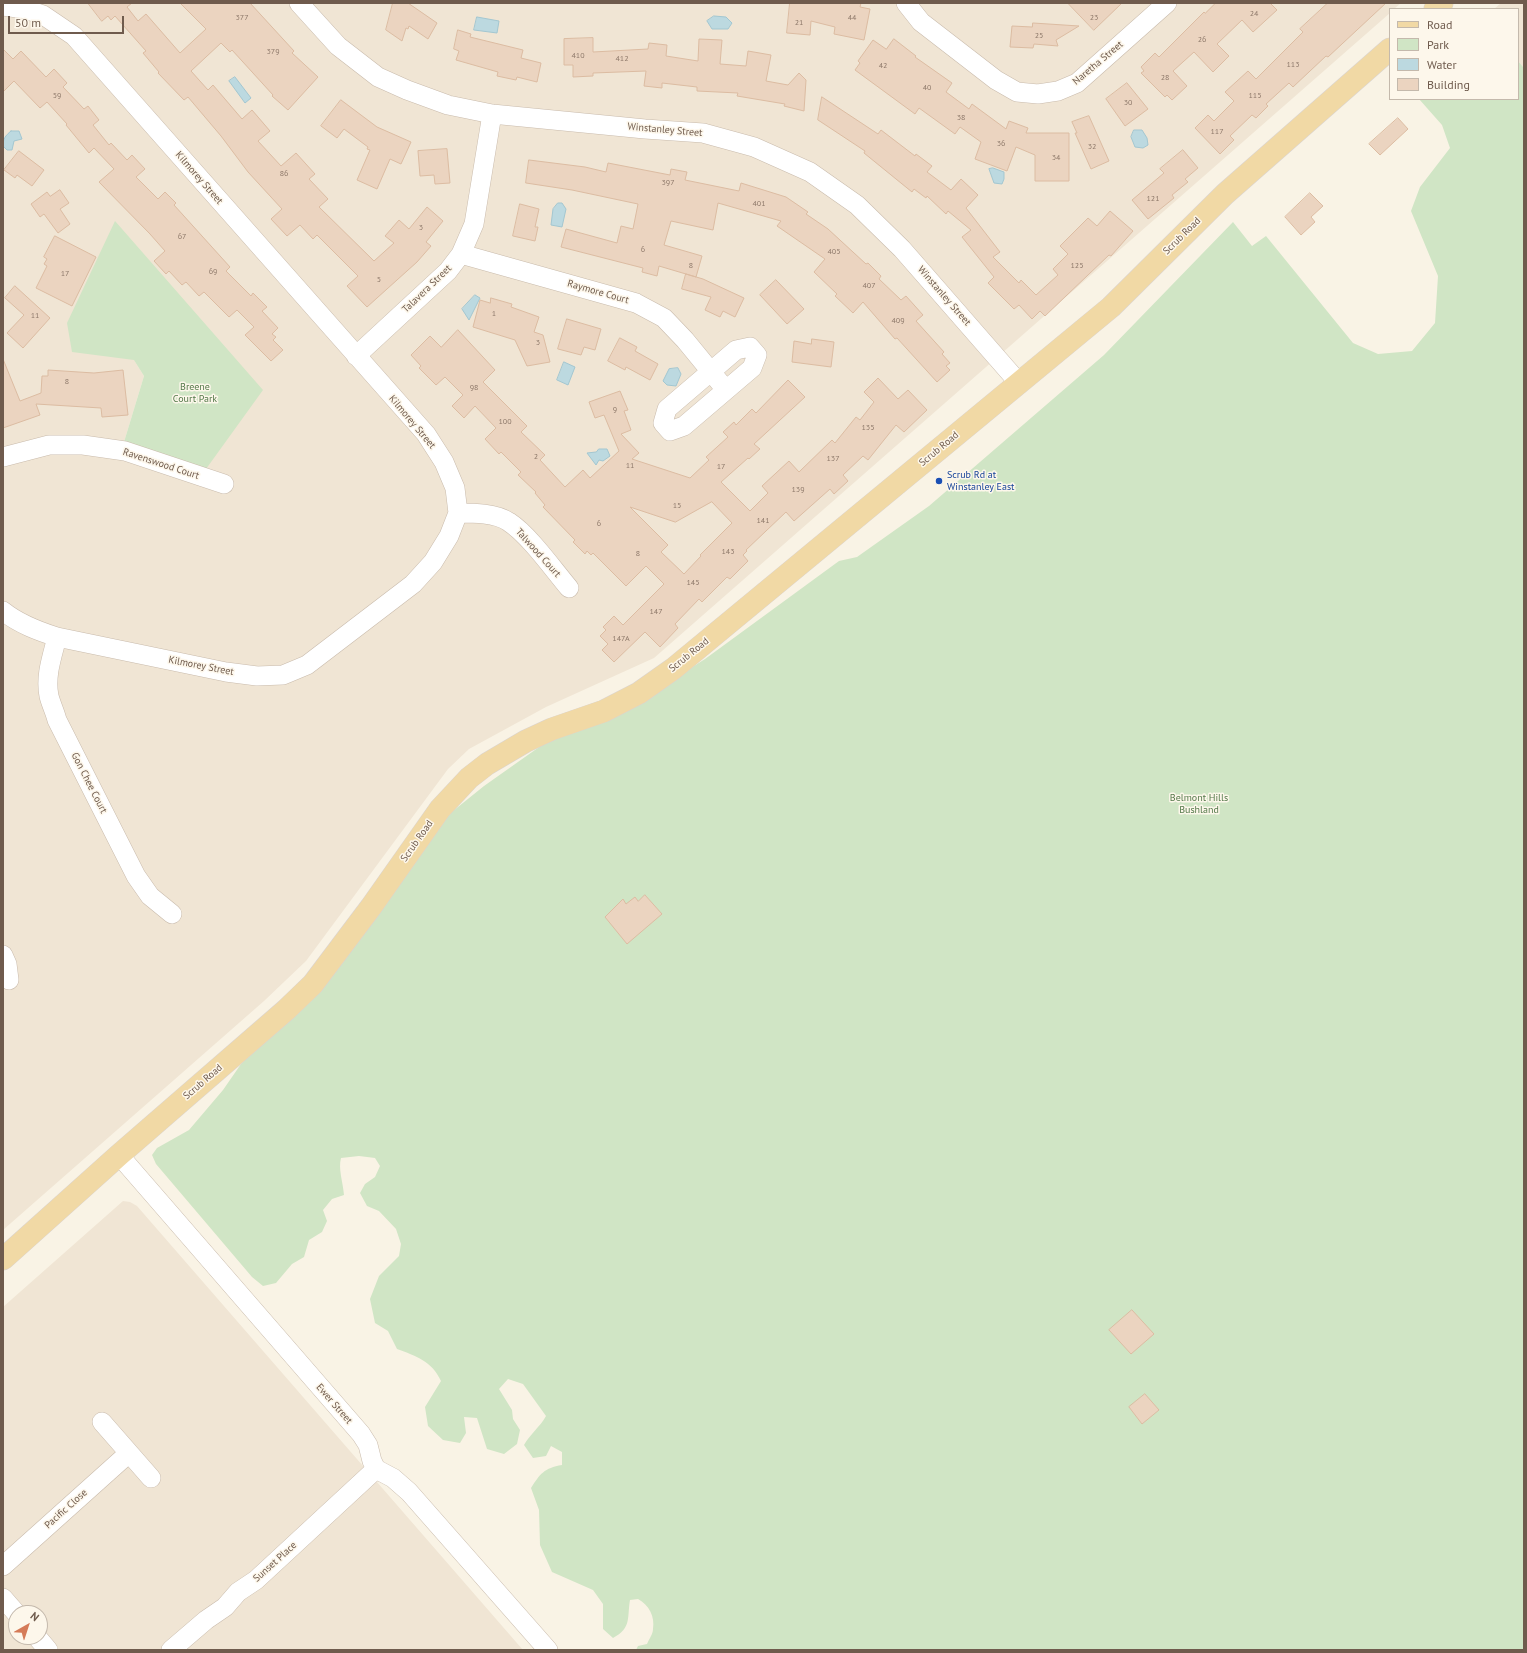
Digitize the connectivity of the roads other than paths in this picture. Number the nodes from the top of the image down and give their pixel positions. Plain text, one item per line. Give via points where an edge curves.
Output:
1 (299, 3) edge
2 (906, 3) edge
3 (1167, 3) edge
4 (4, 5) edge
5 (1389, 50) edge
6 (492, 114) junction
7 (461, 254) junction
8 (356, 356) junction
9 (711, 372) junction
10 (1019, 383) junction
11 (726, 390) junction
12 (3, 458) edge
13 (224, 484) dead end
14 (458, 513) junction
15 (569, 588) dead end
16 (3, 611) edge
17 (57, 638) junction
18 (172, 914) dead end
19 (3, 955) edge
20 (9, 980) dead end
21 (119, 1155) junction
22 (3, 1259) edge
23 (102, 1422) dead end
24 (129, 1453) junction
25 (376, 1469) junction
26 (151, 1478) dead end
27 (3, 1566) edge
28 (171, 1650) edge
29 (548, 1650) edge

1 - 6 street, Winstanley Street via 338,46 378,77 448,106
2 - 3 street, Naretha Street via 921,22 996,80 1017,92 1038,94 1058,91 1077,83
4 - 8 street, Kilmorey Street via 43,15 74,36
5 - 10 main road, Scrub Road via 1225,194 1110,307
6 - 7 street, Talavera Street via 474,224
6 - 10 street, Winstanley Street via 703,133 754,147 810,172 857,205 902,249
7 - 8 street, Talavera Street via 448,271
7 - 9 street, Raymore Court via 636,302 664,318
8 - 14 street, Kilmorey Street via 426,434 444,462 455,488
9 - 11 street, Raymore Court
9 - 11 street via 736,350 750,347 758,355 752,368
9 - 11 street via 667,409 663,423 670,431 684,426
10 - 21 main road, Scrub Road via 668,673 639,693 604,711 526,741 487,764 470,778 440,809 313,984
12 - 13 street, Ravenswood Court via 49,444 82,445 125,451
14 - 15 street, Talwood Court via 481,513 508,522 527,539
14 - 17 street, Kilmorey Street via 433,562 413,584 307,665 283,675 256,676 226,672
16 - 17 street, Kilmorey Street via 35,630
17 - 18 street, Gon Chee Court via 48,678 49,696 57,720 136,876 150,896
19 - 20 street
21 - 22 main road, Scrub Road
21 - 25 street, Ewer Street via 361,1434 368,1445
23 - 24 street
24 - 26 street
24 - 27 street, Pacific Close
25 - 28 street, Sunset Place via 256,1580 238,1592 225,1607
25 - 29 street via 393,1478 409,1492

